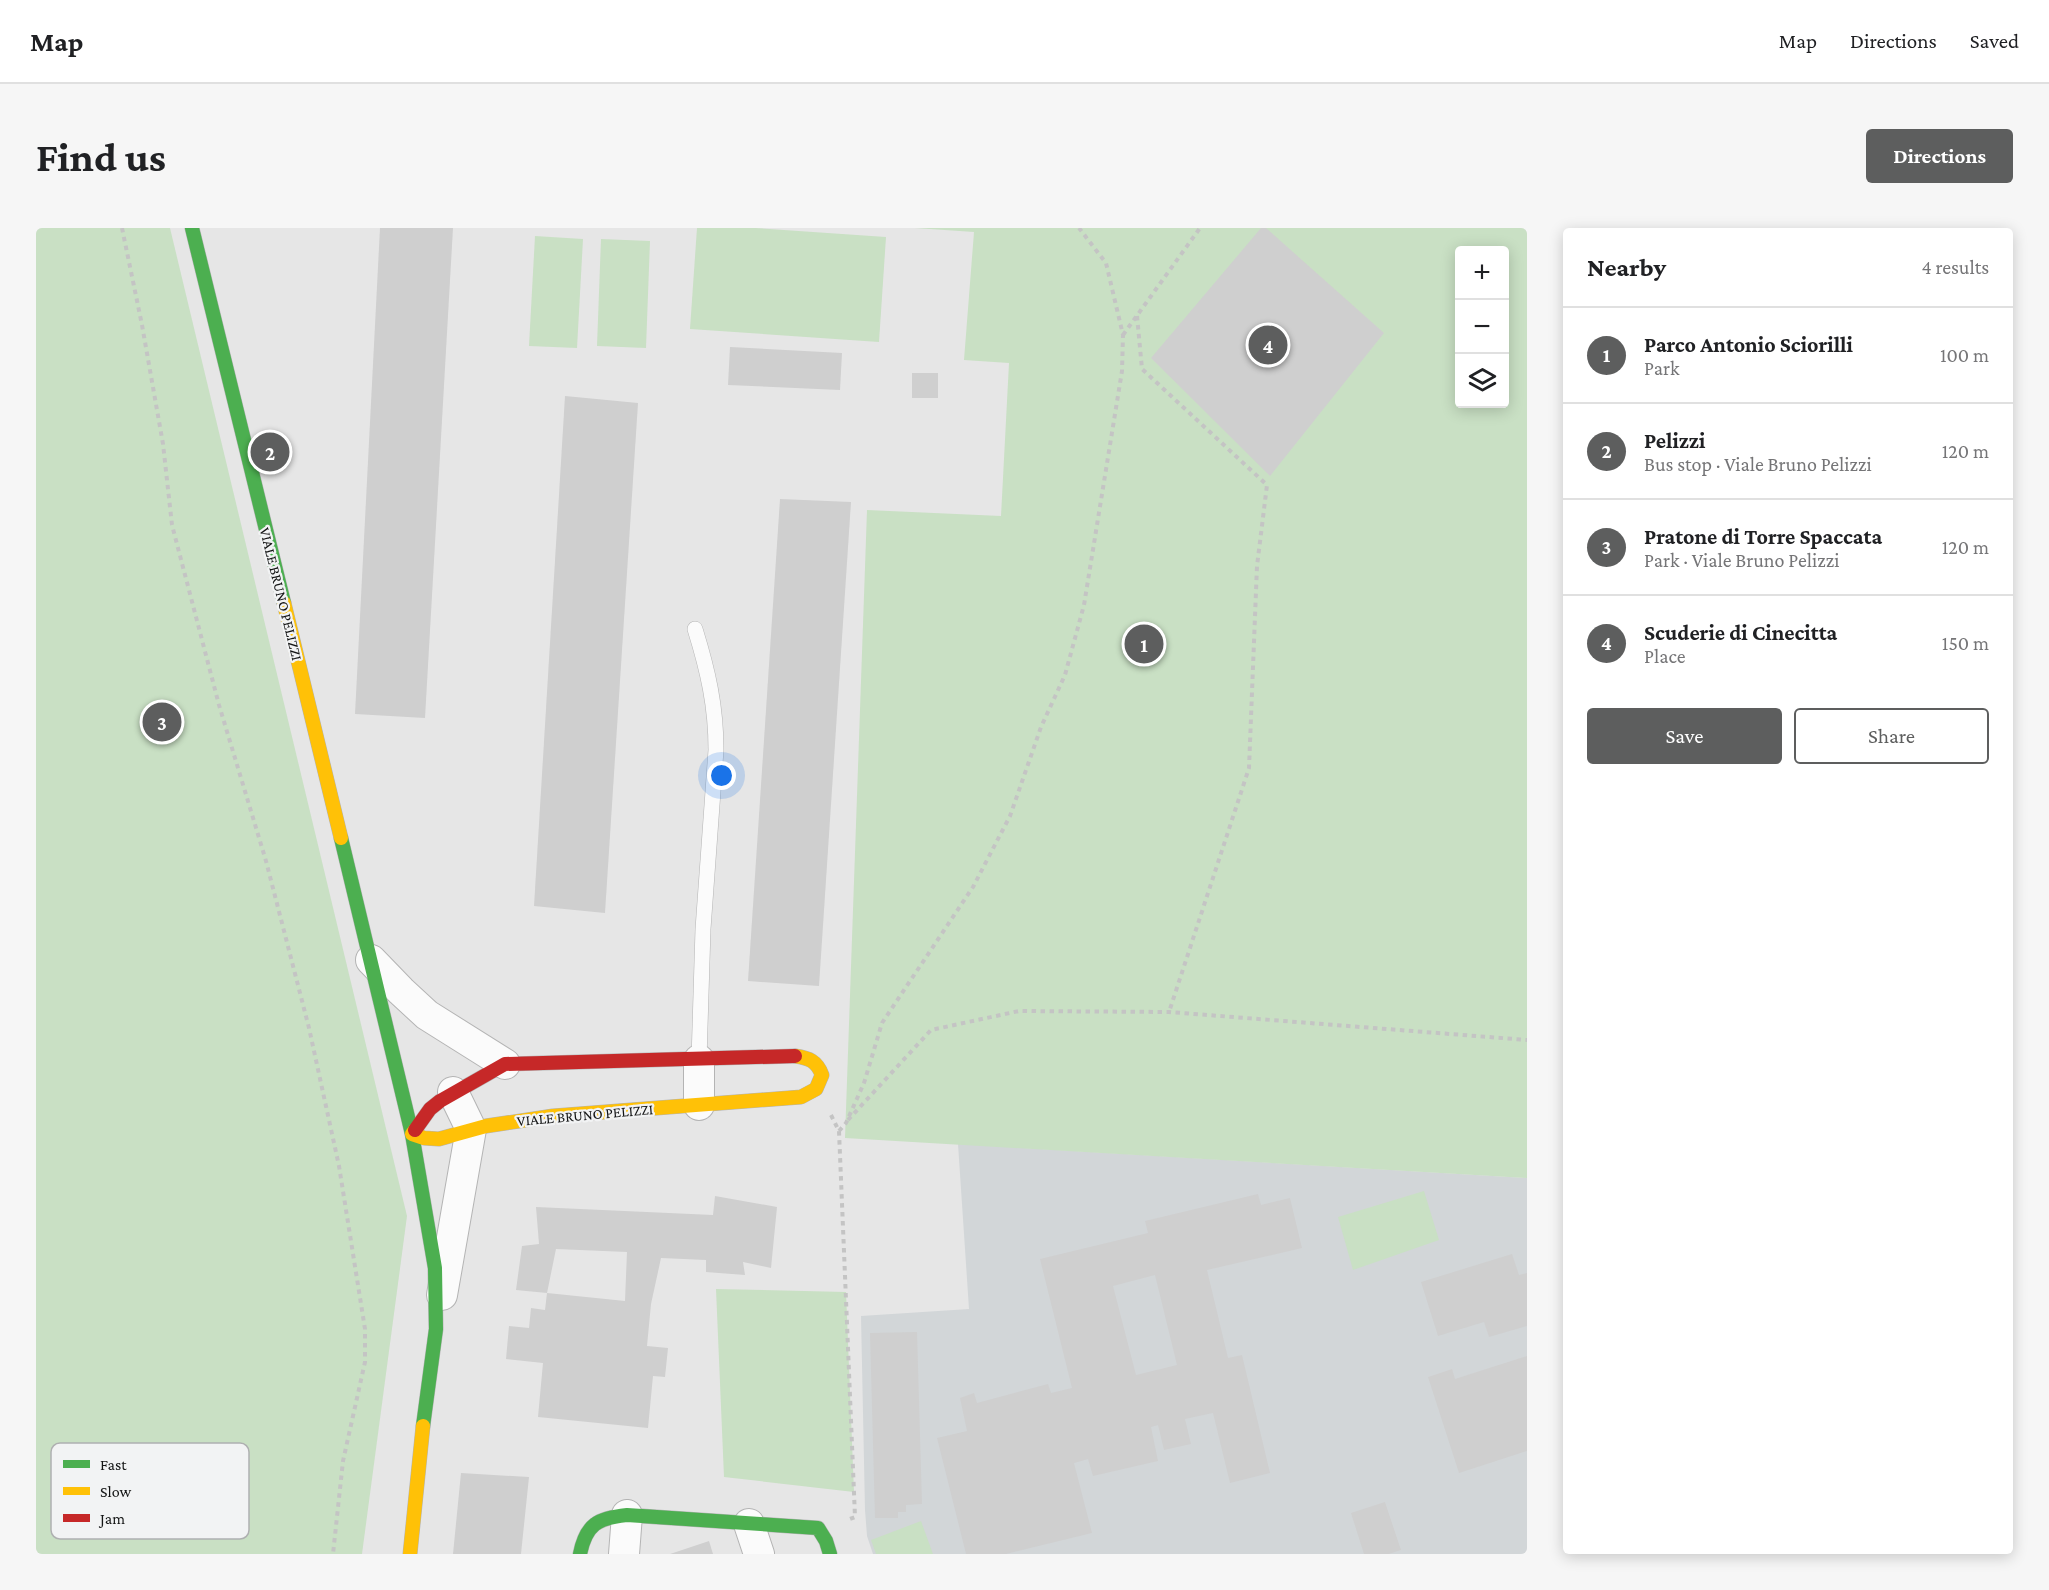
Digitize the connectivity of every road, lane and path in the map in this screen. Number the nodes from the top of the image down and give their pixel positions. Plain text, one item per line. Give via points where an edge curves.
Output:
1 (122, 228) edge
2 (192, 228) edge
3 (1078, 228) edge
4 (1200, 228) edge
5 (1137, 316) junction
6 (1123, 335) junction
7 (695, 629) dead end
8 (371, 960) junction
9 (1169, 1012) junction
10 (1527, 1040) edge
11 (699, 1060) junction
12 (505, 1064) junction
13 (816, 1089) junction
14 (453, 1092) junction
15 (699, 1105) junction
16 (846, 1123) junction
17 (471, 1129) junction
18 (839, 1131) junction
19 (412, 1134) junction
20 (436, 1329) junction
21 (627, 1515) junction
22 (748, 1524) junction
23 (818, 1528) junction
24 (333, 1554) edge
25 (410, 1554) edge
26 (580, 1554) edge
27 (624, 1554) edge
28 (759, 1554) edge
29 (830, 1554) edge

1 - 24 path via 163,444 172,525 309,1028 339,1166 365,1329 364,1362 343,1461
2 - 8 street, VIALE BRUNO PELIZZI
3 - 6 path via 1106,263
4 - 5 path
5 - 6 path
5 - 9 path via 1142,369 1267,485 1257,566 1249,768
6 - 16 path via 1122,371 1084,605 1065,675 1041,727 1010,816 973,887 882,1023 864,1083
7 - 11 lane via 709,677 716,725
8 - 12 street via 427,1015
8 - 19 street, VIALE BRUNO PELIZZI
9 - 10 path
9 - 16 path via 1019,1011 931,1030
11 - 12 street
11 - 13 street via 806,1058 820,1067 822,1075
11 - 15 street
12 - 14 street
13 - 15 street, VIALE BRUNO PELIZZI via 801,1097
13 - 18 path
14 - 17 street
14 - 19 street via 430,1109
15 - 17 street, VIALE BRUNO PELIZZI via 553,1116
16 - 18 path
17 - 19 street, VIALE BRUNO PELIZZI via 439,1139
17 - 20 street, VIALE BRUNO PELIZZI
18 - 23 path via 855,1517
19 - 20 street, VIALE BRUNO PELIZZI via 432,1246
20 - 25 street, VIALE BRUNO PELIZZI
21 - 22 street
21 - 26 street via 598,1520 590,1526
21 - 27 street
22 - 23 street
22 - 28 street
23 - 29 street

